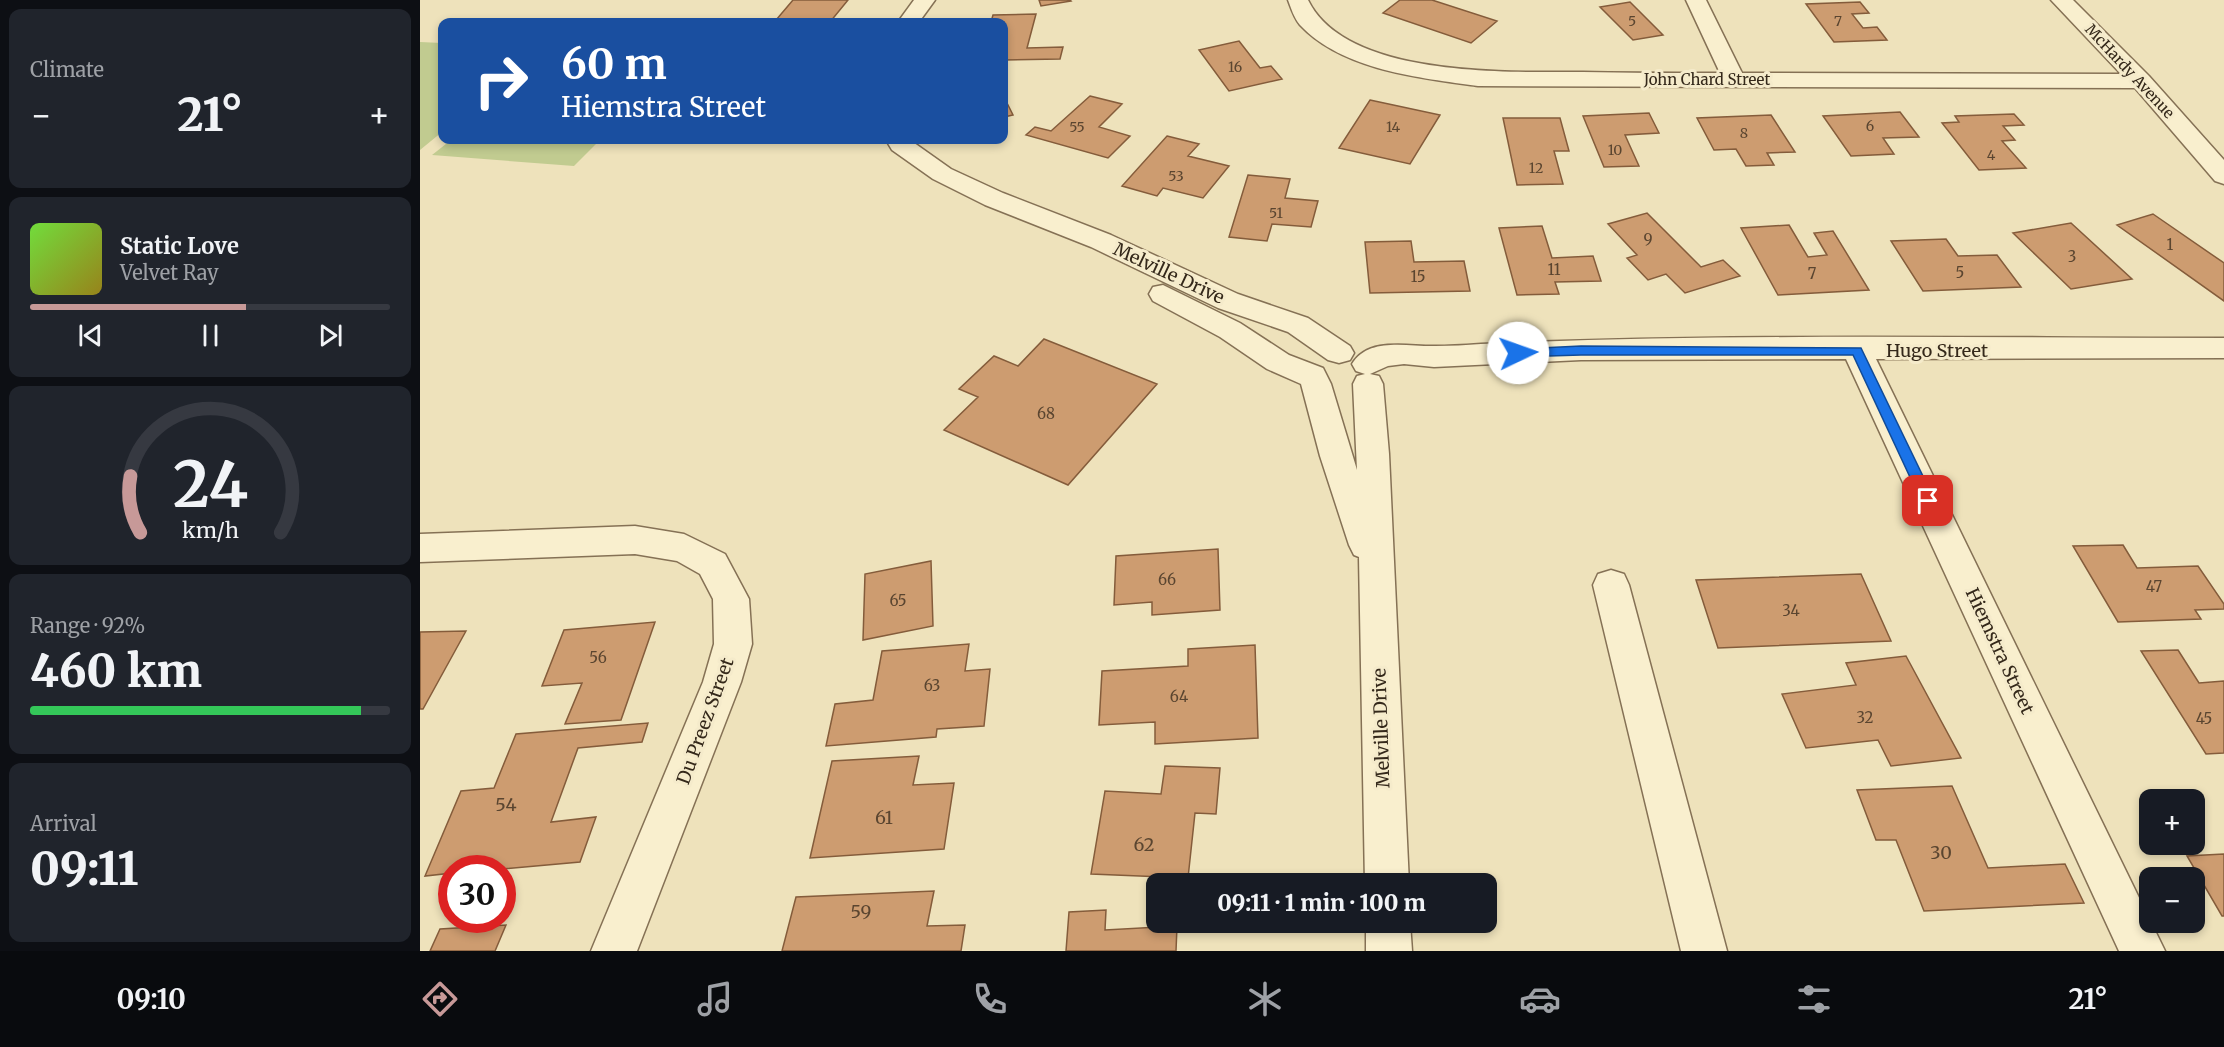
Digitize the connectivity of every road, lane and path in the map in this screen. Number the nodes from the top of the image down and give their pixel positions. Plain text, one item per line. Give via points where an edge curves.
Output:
1 (924, 0) edge
2 (1298, 0) edge
3 (1696, 0) edge
4 (2061, 0) edge
5 (911, 18) edge
6 (1734, 79) junction
7 (2141, 81) junction
8 (2197, 143) junction
9 (900, 144) edge
10 (2224, 170) edge
11 (2224, 177) edge
12 (994, 199) junction
13 (2224, 348) edge
14 (1857, 351) junction
15 (1361, 369) junction
16 (1314, 380) junction
17 (420, 548) edge
18 (1376, 573) junction
19 (1611, 585) dead end
20 (1387, 873) edge
21 (1388, 933) edge
22 (614, 951) edge
23 (1389, 951) edge
24 (1704, 951) edge
25 (2142, 951) edge

1 - 5 street
2 - 6 street, John Chard Street via 1311,23 1332,39 1371,58 1424,72 1478,78
3 - 6 street
4 - 7 street, McHardy Avenue
6 - 7 street, John Chard Street
7 - 8 street, McHardy Avenue
8 - 10 street, McHardy Avenue
8 - 11 street, McHardy Avenue
9 - 12 street, Melville Drive via 942,174
12 - 15 street, Melville Drive via 1101,241 1228,301 1298,325
12 - 16 street, Melville Drive via 1084,256 1186,306
13 - 14 street, Hugo Street
14 - 15 street, Hugo Street via 1581,350 1434,357 1413,372 1390,379
14 - 25 street, Hiemstra Street
15 - 16 street via 1323,358 1316,363
15 - 16 street via 1354,393 1324,390
15 - 18 street, Melville Drive via 1373,454
16 - 18 street, Melville Drive
17 - 22 street, Du Preez Street via 635,540 684,548 713,564 731,599 733,644 722,682
18 - 20 street, Melville Drive
19 - 24 street
21 - 23 street

